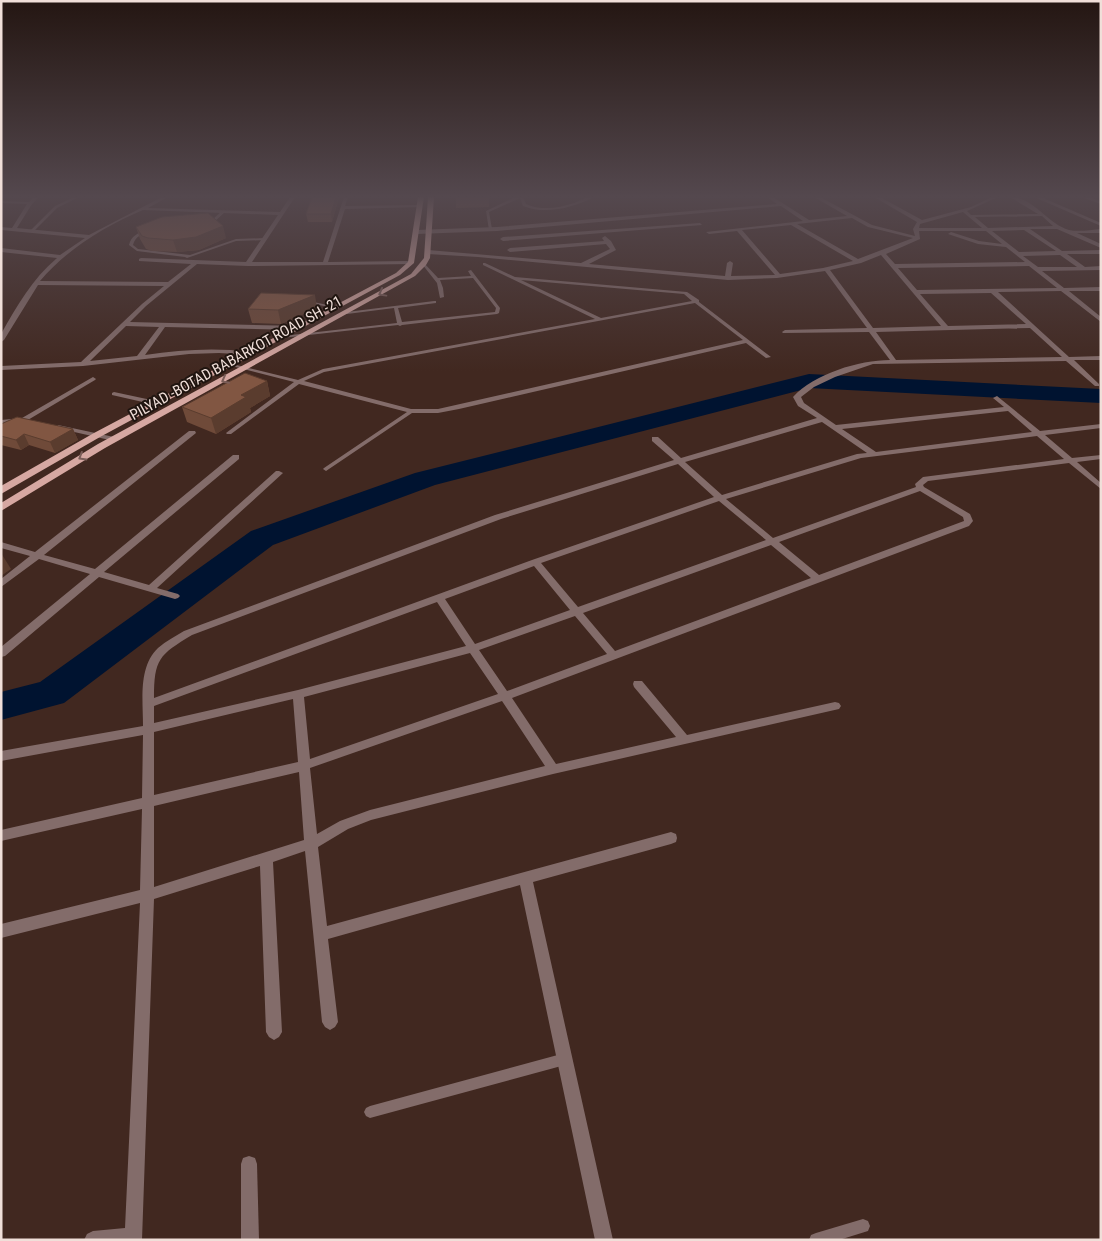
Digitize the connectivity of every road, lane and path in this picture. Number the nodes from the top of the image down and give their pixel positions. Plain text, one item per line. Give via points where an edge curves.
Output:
1 (43, 255) edge
2 (64, 255) edge
3 (174, 255) edge
4 (193, 255) edge
5 (254, 255) edge
6 (328, 255) edge
7 (412, 255) edge
8 (427, 255) edge
9 (477, 255) edge
10 (513, 255) edge
11 (602, 255) edge
12 (761, 255) edge
13 (847, 255) edge
14 (880, 255) edge
15 (884, 255) edge
16 (1020, 255) edge
17 (1063, 255) edge
18 (190, 256) junction
19 (61, 257) junction
20 (142, 260) dead end
21 (516, 260) junction
22 (175, 262) junction
23 (411, 262) junction
24 (859, 262) junction
25 (195, 263) junction
26 (730, 263) dead end
27 (248, 264) junction
28 (325, 264) junction
29 (424, 264) junction
30 (484, 264) dead end
31 (1032, 264) junction
32 (579, 265) junction
33 (894, 266) junction
34 (826, 268) junction
35 (1083, 268) junction
36 (1101, 268) edge
37 (1039, 269) junction
38 (470, 271) dead end
39 (779, 276) junction
40 (473, 277) junction
41 (513, 278) junction
42 (728, 278) junction
43 (437, 279) junction
44 (36, 283) junction
45 (170, 284) junction
46 (1101, 289) edge
47 (1064, 290) junction
48 (994, 291) junction
49 (916, 292) junction
50 (442, 297) dead end
51 (302, 300) edge
52 (696, 301) junction
53 (434, 302) dead end
54 (396, 307) junction
55 (337, 308) junction
56 (347, 313) junction
57 (600, 319) junction
58 (1101, 320) edge
59 (124, 324) junction
60 (400, 324) junction
61 (163, 325) junction
62 (1032, 326) junction
63 (298, 328) junction
64 (946, 328) junction
65 (870, 329) junction
66 (785, 332) dead end
67 (311, 334) junction
68 (282, 337) junction
69 (1, 340) edge
70 (747, 341) junction
71 (250, 354) junction
72 (768, 357) dead end
73 (139, 358) junction
74 (1101, 358) edge
75 (1069, 360) junction
76 (894, 361) junction
77 (83, 364) junction
78 (230, 364) junction
79 (1, 368) edge
80 (248, 368) junction
81 (93, 379) dead end
82 (298, 382) junction
83 (1097, 385) dead end
84 (114, 394) dead end
85 (997, 398) dead end
86 (156, 404) junction
87 (1009, 409) junction
88 (411, 411) junction
89 (23, 420) junction
90 (823, 420) junction
91 (1, 422) edge
92 (38, 422) edge
93 (52, 425) edge
94 (1101, 426) edge
95 (835, 427) junction
96 (192, 433) dead end
97 (229, 433) dead end
98 (1037, 433) junction
99 (1, 434) edge
100 (97, 435) junction
101 (655, 438) dead end
102 (114, 439) junction
103 (873, 454) junction
104 (236, 457) dead end
105 (1101, 458) edge
106 (679, 461) junction
107 (1070, 461) junction
108 (326, 469) dead end
109 (280, 473) dead end
110 (1101, 487) edge
111 (921, 488) junction
112 (1, 491) edge
113 (720, 498) junction
114 (1, 508) edge
115 (775, 542) junction
116 (1, 545) edge
117 (38, 556) junction
118 (535, 562) junction
119 (97, 573) junction
120 (819, 580) junction
121 (1, 584) edge
122 (150, 589) junction
123 (175, 596) dead end
124 (439, 597) junction
125 (577, 612) junction
126 (474, 648) junction
127 (1, 653) edge
128 (614, 656) junction
129 (638, 684) dead end
130 (298, 694) junction
131 (505, 696) junction
132 (149, 704) junction
133 (834, 706) dead end
134 (149, 729) junction
135 (684, 739) junction
136 (1, 756) edge
137 (303, 766) junction
138 (553, 769) junction
139 (148, 800) junction
140 (1, 836) edge
141 (671, 838) dead end
142 (311, 844) junction
143 (266, 858) junction
144 (525, 878) junction
145 (147, 895) junction
146 (1, 932) edge
147 (321, 934) junction
148 (330, 1022) dead end
149 (274, 1032) dead end
150 (565, 1059) junction
151 (370, 1112) dead end
152 (249, 1164) dead end
153 (863, 1226) dead end
154 (133, 1238) edge
155 (93, 1240) edge
156 (250, 1240) edge
157 (604, 1240) edge
158 (816, 1240) edge

1 - 19 street
2 - 19 street
3 - 18 lane
4 - 18 lane
5 - 27 street
6 - 28 street
7 - 23 main road
8 - 29 main road
9 - 21 street
10 - 21 street
11 - 32 street
12 - 39 street
13 - 24 street
14 - 24 street
15 - 33 street
16 - 31 street
17 - 35 street
18 - 22 lane
19 - 44 street
20 - 22 street
21 - 32 street
22 - 25 street
23 - 28 street
23 - 55 main road, PILYAD -BOTAD BABARKOT ROAD SH -21 via 398,274
24 - 34 street
25 - 27 street
25 - 45 street
26 - 42 street
27 - 28 street
29 - 43 lane
29 -> 56 main road, PILYAD -BOTAD BABARKOT ROAD SH -21 via 413,275
30 - 41 lane
31 - 33 street
31 - 37 street
32 - 42 street
33 - 49 street
34 - 39 street
34 - 65 street
35 - 36 street
35 - 37 street
37 - 47 street
38 - 40 lane
39 - 42 street
40 - 43 lane
40 - 60 lane via 498,308 498,313
41 - 52 lane via 674,291 685,293
41 - 57 lane
43 - 50 lane
44 - 45 street
44 - 69 street
45 - 59 street
46 - 47 street
47 - 48 street
47 - 58 street
48 - 49 street
48 - 62 street
49 - 64 street
51 - 55 lane
52 - 57 lane
52 - 70 lane
53 - 54 lane
54 - 56 lane
54 - 60 lane
55 - 63 main road, PILYAD -BOTAD BABARKOT ROAD SH -21
56 - 67 main road, PILYAD -BOTAD BABARKOT ROAD SH -21
57 - 82 lane via 323,371
59 - 61 street
59 - 77 street
60 - 67 lane
61 - 63 street
61 - 73 street
62 - 64 street
62 - 75 street
63 - 68 main road, PILYAD -BOTAD BABARKOT ROAD SH -21
64 - 65 street
65 - 66 street
65 - 76 street
67 - 68 lane
67 - 80 main road, PILYAD -BOTAD BABARKOT ROAD SH -21
68 - 71 main road, PILYAD -BOTAD BABARKOT ROAD SH -21
70 - 72 lane
70 - 88 lane via 459,407
71 - 73 street via 202,350
71 - 78 main road, PILYAD -BOTAD BABARKOT ROAD SH -21
73 - 77 street
74 - 75 street
75 - 76 street
75 - 83 street
76 - 90 street via 861,365 803,390 797,398
77 - 79 street
78 - 80 lane
78 - 86 main road, PILYAD -BOTAD BABARKOT ROAD SH -21
80 - 82 lane
80 -> 102 main road, PILYAD -BOTAD BABARKOT ROAD SH -21
81 - 89 street
82 - 88 lane
82 - 97 lane
84 - 86 lane
85 - 87 street
86 - 100 main road, PILYAD -BOTAD BABARKOT ROAD SH -21
87 - 95 street
87 - 98 street
88 - 108 lane
89 - 91 street
89 - 92 street
89 - 99 street
90 - 95 street
90 - 106 street
93 - 100 street
94 - 98 street
95 - 103 street
96 - 117 street
98 - 103 street
98 - 107 street
100 - 102 street
100 - 112 main road, PILYAD -BOTAD BABARKOT ROAD SH -21
101 - 106 street
102 -> 114 main road, PILYAD -BOTAD BABARKOT ROAD SH -21
103 - 113 street
104 - 119 street
105 - 107 street
106 - 113 street
106 - 132 street via 498,517 188,633 154,658 149,675
107 - 110 street
107 - 111 street via 926,479 919,484
109 - 122 street
111 - 115 street
111 - 120 street via 970,521
113 - 115 street
113 - 118 street
115 - 120 street
115 - 125 street
116 - 117 street
117 - 119 street
117 - 121 street
118 - 124 street
118 - 125 street
119 - 122 street
119 - 127 street
120 - 128 street
122 - 123 street
124 - 126 street
124 - 132 street
125 - 126 street
125 - 128 street
126 - 130 street
126 - 131 street
128 - 131 street
129 - 135 street
130 - 134 street
130 - 137 street
131 - 137 street
131 - 138 street
132 - 134 street
133 - 135 street
134 - 136 street
134 - 139 street
135 - 138 street
137 - 139 street
137 - 142 street
138 - 142 street via 370,816 344,825
139 - 140 street
139 - 145 street
141 - 144 street
142 - 143 street
142 - 147 street
143 - 145 street
143 - 149 street
144 - 147 street
144 - 150 street
145 - 146 street
145 - 154 street
147 - 148 street
150 - 151 lane
150 - 157 street
152 - 156 street
153 - 158 lane
154 - 155 street

